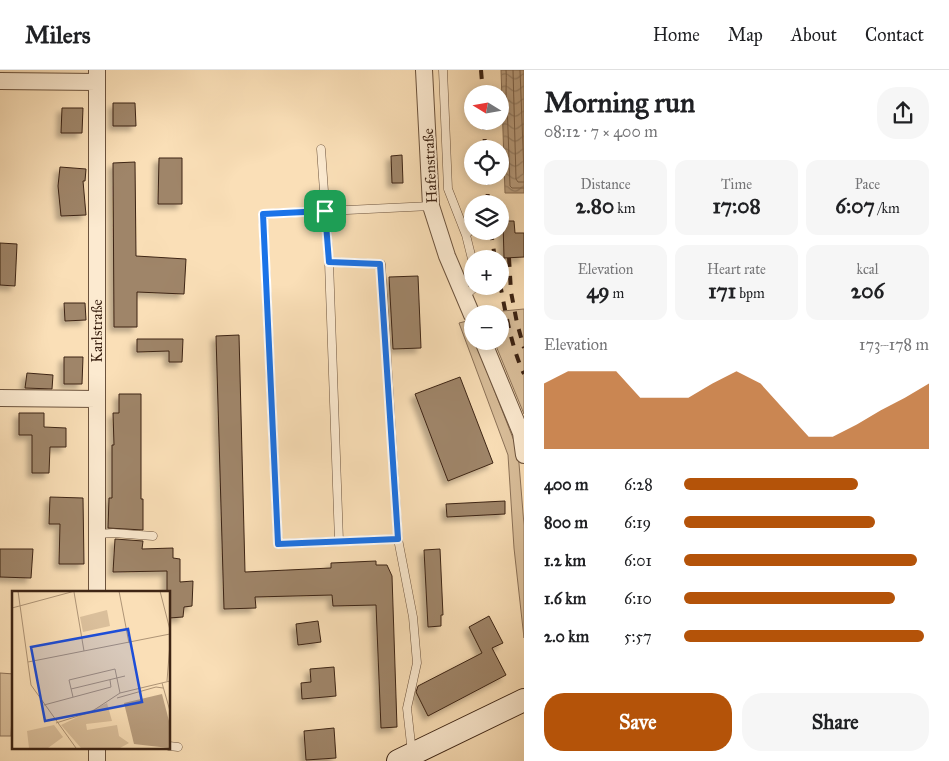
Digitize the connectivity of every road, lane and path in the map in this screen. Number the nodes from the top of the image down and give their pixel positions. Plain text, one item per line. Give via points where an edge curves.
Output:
1 (424, 70) edge
2 (443, 70) edge
3 (97, 76) edge
4 (0, 81) edge
5 (321, 149) dead end
6 (431, 206) junction
7 (325, 211) junction
8 (464, 230) edge
9 (329, 262) junction
10 (464, 282) edge
11 (488, 350) edge
12 (0, 398) edge
13 (97, 399) junction
14 (524, 455) edge
15 (97, 534) junction
16 (153, 536) dead end
17 (398, 539) junction
18 (339, 542) junction
19 (97, 591) edge
20 (524, 700) edge
21 (170, 746) edge
22 (178, 747) dead end
23 (405, 758) edge

1 - 6 street, Hafenstraße
2 - 8 lane via 448,189
3 - 4 street
3 - 13 street, Karlstraße
5 - 7 lane
6 - 7 lane
6 - 10 street, Hafenstraße via 447,256
7 - 9 lane
7 - 18 lane via 263,214 263,224 278,544
9 - 17 lane via 380,264
9 - 18 lane
11 - 14 street via 521,434
12 - 13 street
13 - 15 street, Karlstraße
15 - 16 lane via 113,532
15 - 19 street, Karlstraße
17 - 18 lane
17 - 23 lane via 413,617 416,663 406,708
20 - 23 main road
21 - 22 lane

